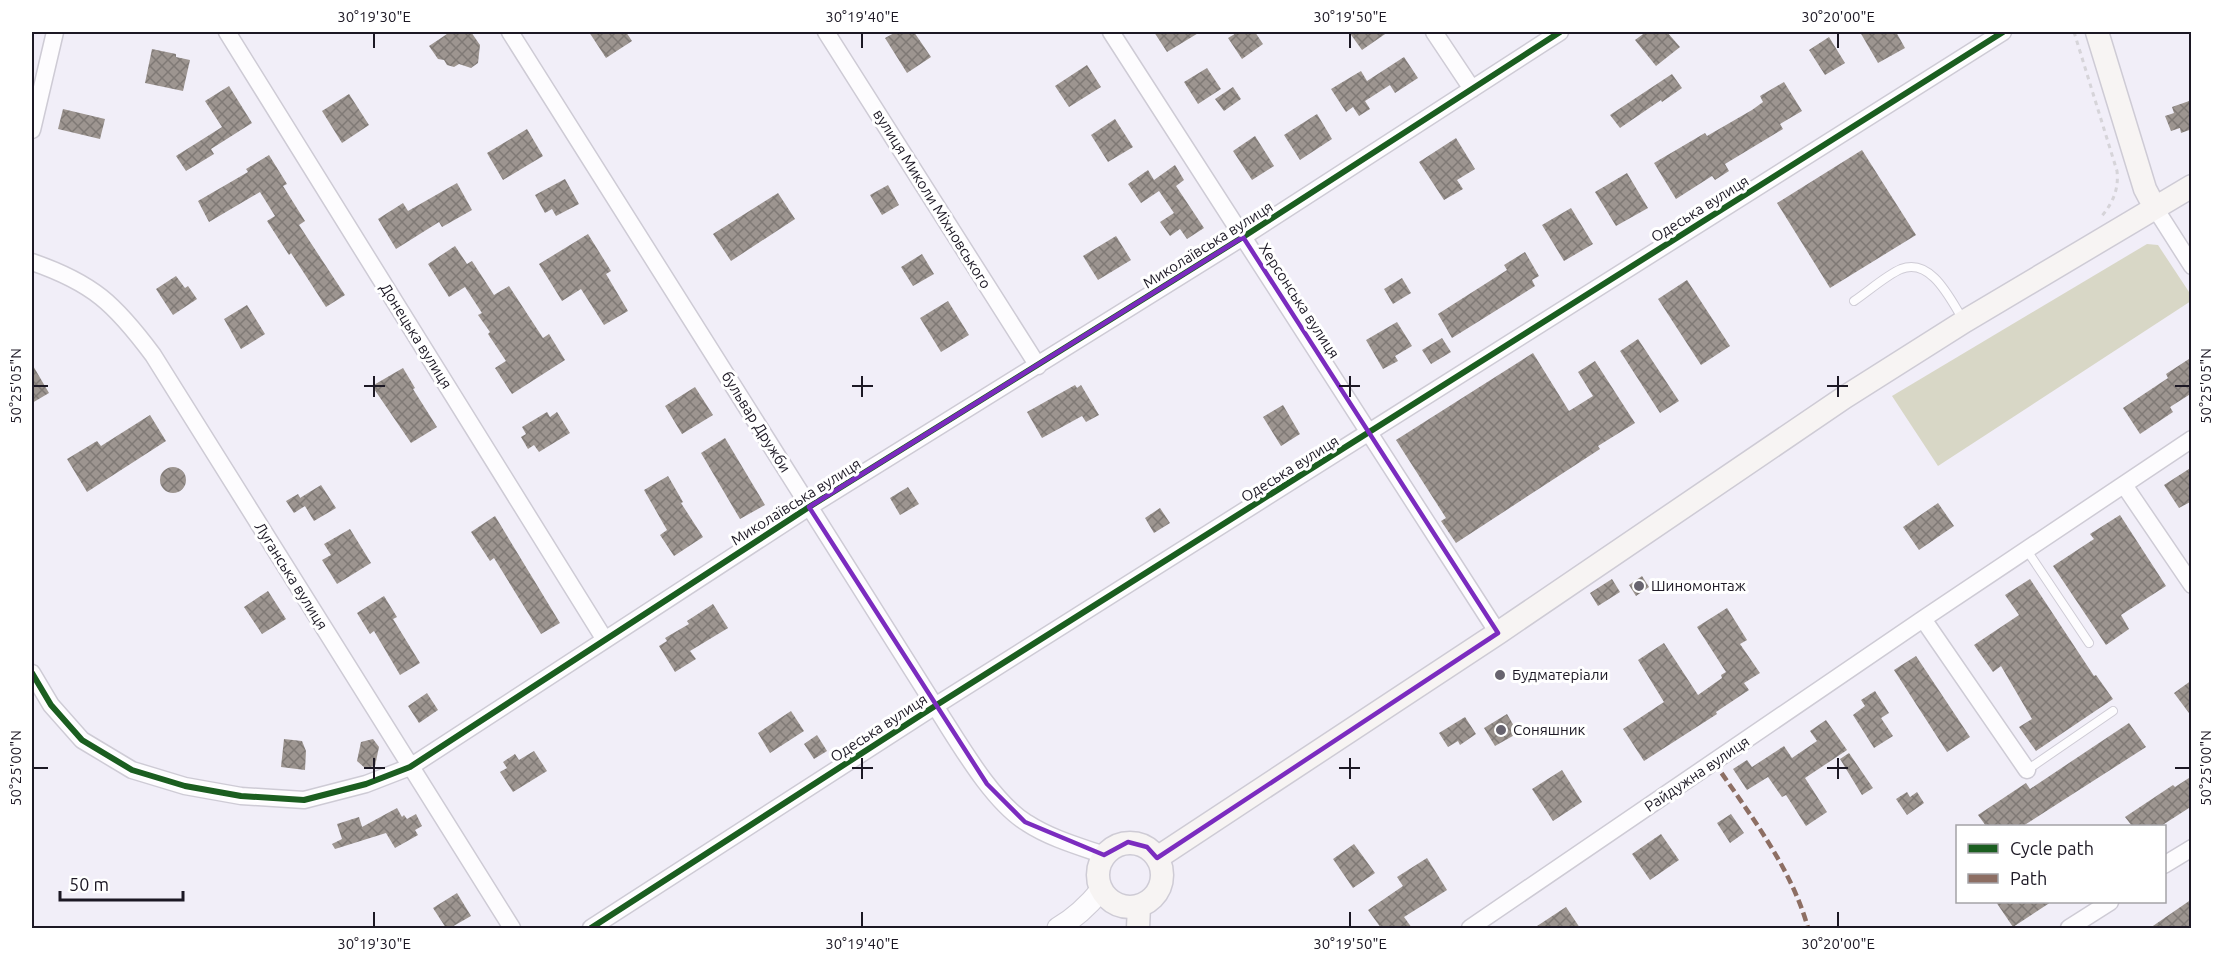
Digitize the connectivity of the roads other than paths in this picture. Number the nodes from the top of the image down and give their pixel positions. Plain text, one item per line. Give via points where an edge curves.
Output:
1 (55, 32) edge
2 (227, 32) edge
3 (510, 32) edge
4 (826, 32) edge
5 (1111, 32) edge
6 (1434, 32) edge
7 (1560, 32) edge
8 (2003, 32) edge
9 (2097, 32) edge
10 (1472, 89) junction
11 (32, 129) edge
12 (2192, 186) edge
13 (2155, 208) junction
14 (1243, 237) junction
15 (32, 262) edge
16 (2192, 266) edge
17 (1854, 301) dead end
18 (1965, 321) junction
19 (1038, 366) junction
20 (1370, 433) junction
21 (2192, 440) edge
22 (2124, 485) junction
23 (809, 507) junction
24 (2026, 549) junction
25 (2192, 585) edge
26 (1923, 619) junction
27 (1498, 633) junction
28 (605, 640) junction
29 (2088, 643) dead end
30 (32, 673) edge
31 (934, 706) junction
32 (2114, 711) dead end
33 (410, 767) junction
34 (2027, 770) joint
35 (2192, 848) edge
36 (1104, 855) junction
37 (1157, 858) junction
38 (2166, 865) edge
39 (1101, 890) junction
40 (2108, 903) edge
41 (1139, 906) junction
42 (512, 928) edge
43 (591, 928) edge
44 (1058, 928) edge
45 (1138, 928) edge
46 (1470, 928) edge
47 (2069, 928) edge

1 - 11 street
2 - 28 street, Донецька вулиця
3 - 23 street, бульвар Дружби
4 - 19 street, вулиця Миколи Міхновського
5 - 14 street, Херсонська вулиця
6 - 10 street
7 - 10 street, Миколаївська вулиця
8 - 20 street, Одеська вулиця
9 - 13 main road via 2145,189
10 - 14 street, Миколаївська вулиця
12 - 13 main road
13 - 16 street
13 - 18 main road
14 - 19 street, Миколаївська вулиця
14 - 20 street, Херсонська вулиця
15 - 33 street, Луганська вулиця via 87,286 131,326 153,355
17 - 18 lane via 1900,270 1922,268 1934,276
18 - 27 main road
19 - 23 street, Миколаївська вулиця
20 - 27 street, Херсонська вулиця
20 - 31 street, Одеська вулиця
21 - 22 street, Райдужна вулиця
22 - 24 street, Райдужна вулиця
22 - 25 street
23 - 28 street, Миколаївська вулиця
23 - 31 street, бульвар Дружби
24 - 26 street, Райдужна вулиця
24 - 29 lane
26 - 34 street
26 - 46 street, Райдужна вулиця
27 - 37 main road
28 - 33 street, Миколаївська вулиця
30 - 33 street, Миколаївська вулиця via 51,705 82,740 132,770 184,786 241,796 304,800 366,784
31 - 36 street, бульвар Дружби via 987,784 1025,822 1052,837
31 - 43 street, Одеська вулиця
32 - 34 lane
33 - 42 street, Луганська вулиця
35 - 38 street
36 - 37 main road via 1128,842 1147,847
36 - 39 main road via 1097,880
37 - 41 main road via 1161,884 1149,901
39 - 41 main road via 1117,905
39 - 44 street via 1073,920
40 - 47 street
41 - 45 main road

